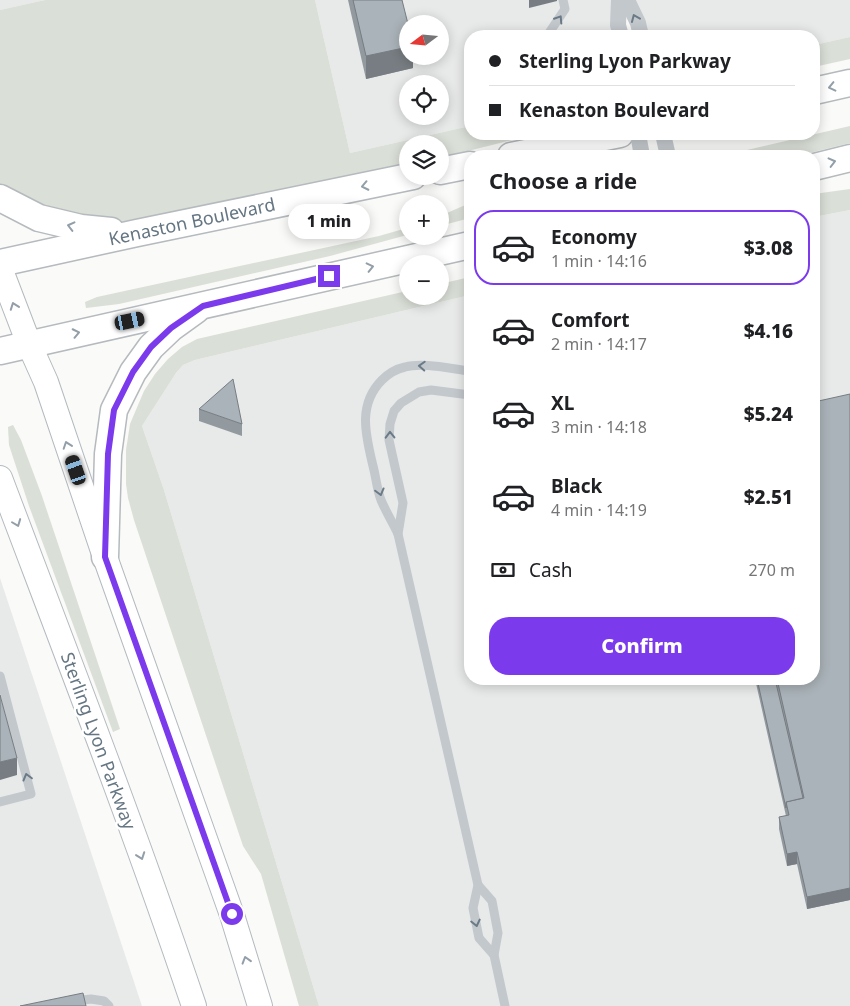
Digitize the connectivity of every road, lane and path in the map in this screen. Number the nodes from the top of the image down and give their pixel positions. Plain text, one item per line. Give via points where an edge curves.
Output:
1 (563, 0) edge
2 (619, 0) edge
3 (627, 0) edge
4 (552, 30) edge
5 (619, 30) edge
6 (640, 30) edge
7 (850, 83) edge
8 (820, 90) edge
9 (590, 140) edge
10 (541, 150) edge
11 (850, 158) edge
12 (464, 166) edge
13 (820, 166) edge
14 (449, 169) edge
15 (399, 179) edge
16 (0, 198) edge
17 (137, 233) junction
18 (464, 246) edge
19 (0, 263) edge
20 (0, 268) edge
21 (203, 306) junction
22 (28, 344) junction
23 (0, 351) edge
24 (464, 370) edge
25 (464, 394) edge
26 (0, 478) edge
27 (398, 534) junction
28 (105, 557) junction
29 (0, 676) edge
30 (0, 802) edge
31 (478, 885) junction
32 (494, 955) junction
33 (64, 1003) edge
34 (106, 1003) edge
35 (114, 1006) edge
36 (194, 1006) edge
37 (260, 1006) edge
38 (505, 1006) edge

4 -> 1 lane via 565,9
2 - 5 street
6 -> 3 street
7 -> 8 main road
9 - 10 main road
13 -> 11 main road
12 - 14 main road
15 -> 17 main road, Kenaston Boulevard
17 -> 16 main road via 81,228 39,218
17 - 19 main road, Kenaston Boulevard
21 -> 18 main road
22 -> 20 main road
22 -> 21 main road
21 - 28 main road via 171,328 151,347 133,372 114,410 108,454
22 - 23 main road
28 -> 22 main road via 46,382
24 -> 27 lane via 407,366 386,376 371,394 365,420 366,436 381,498
27 -> 25 lane via 404,503 389,440 394,411 419,392 431,390
26 -> 36 main road, Sterling Lyon Parkway
27 - 31 lane
37 -> 28 main road via 232,914
30 -> 29 lane via 31,794
31 - 32 lane via 492,901 498,933
31 -> 32 lane via 473,908 480,938
32 - 38 lane
33 - 34 lane via 91,1000
34 - 35 lane

